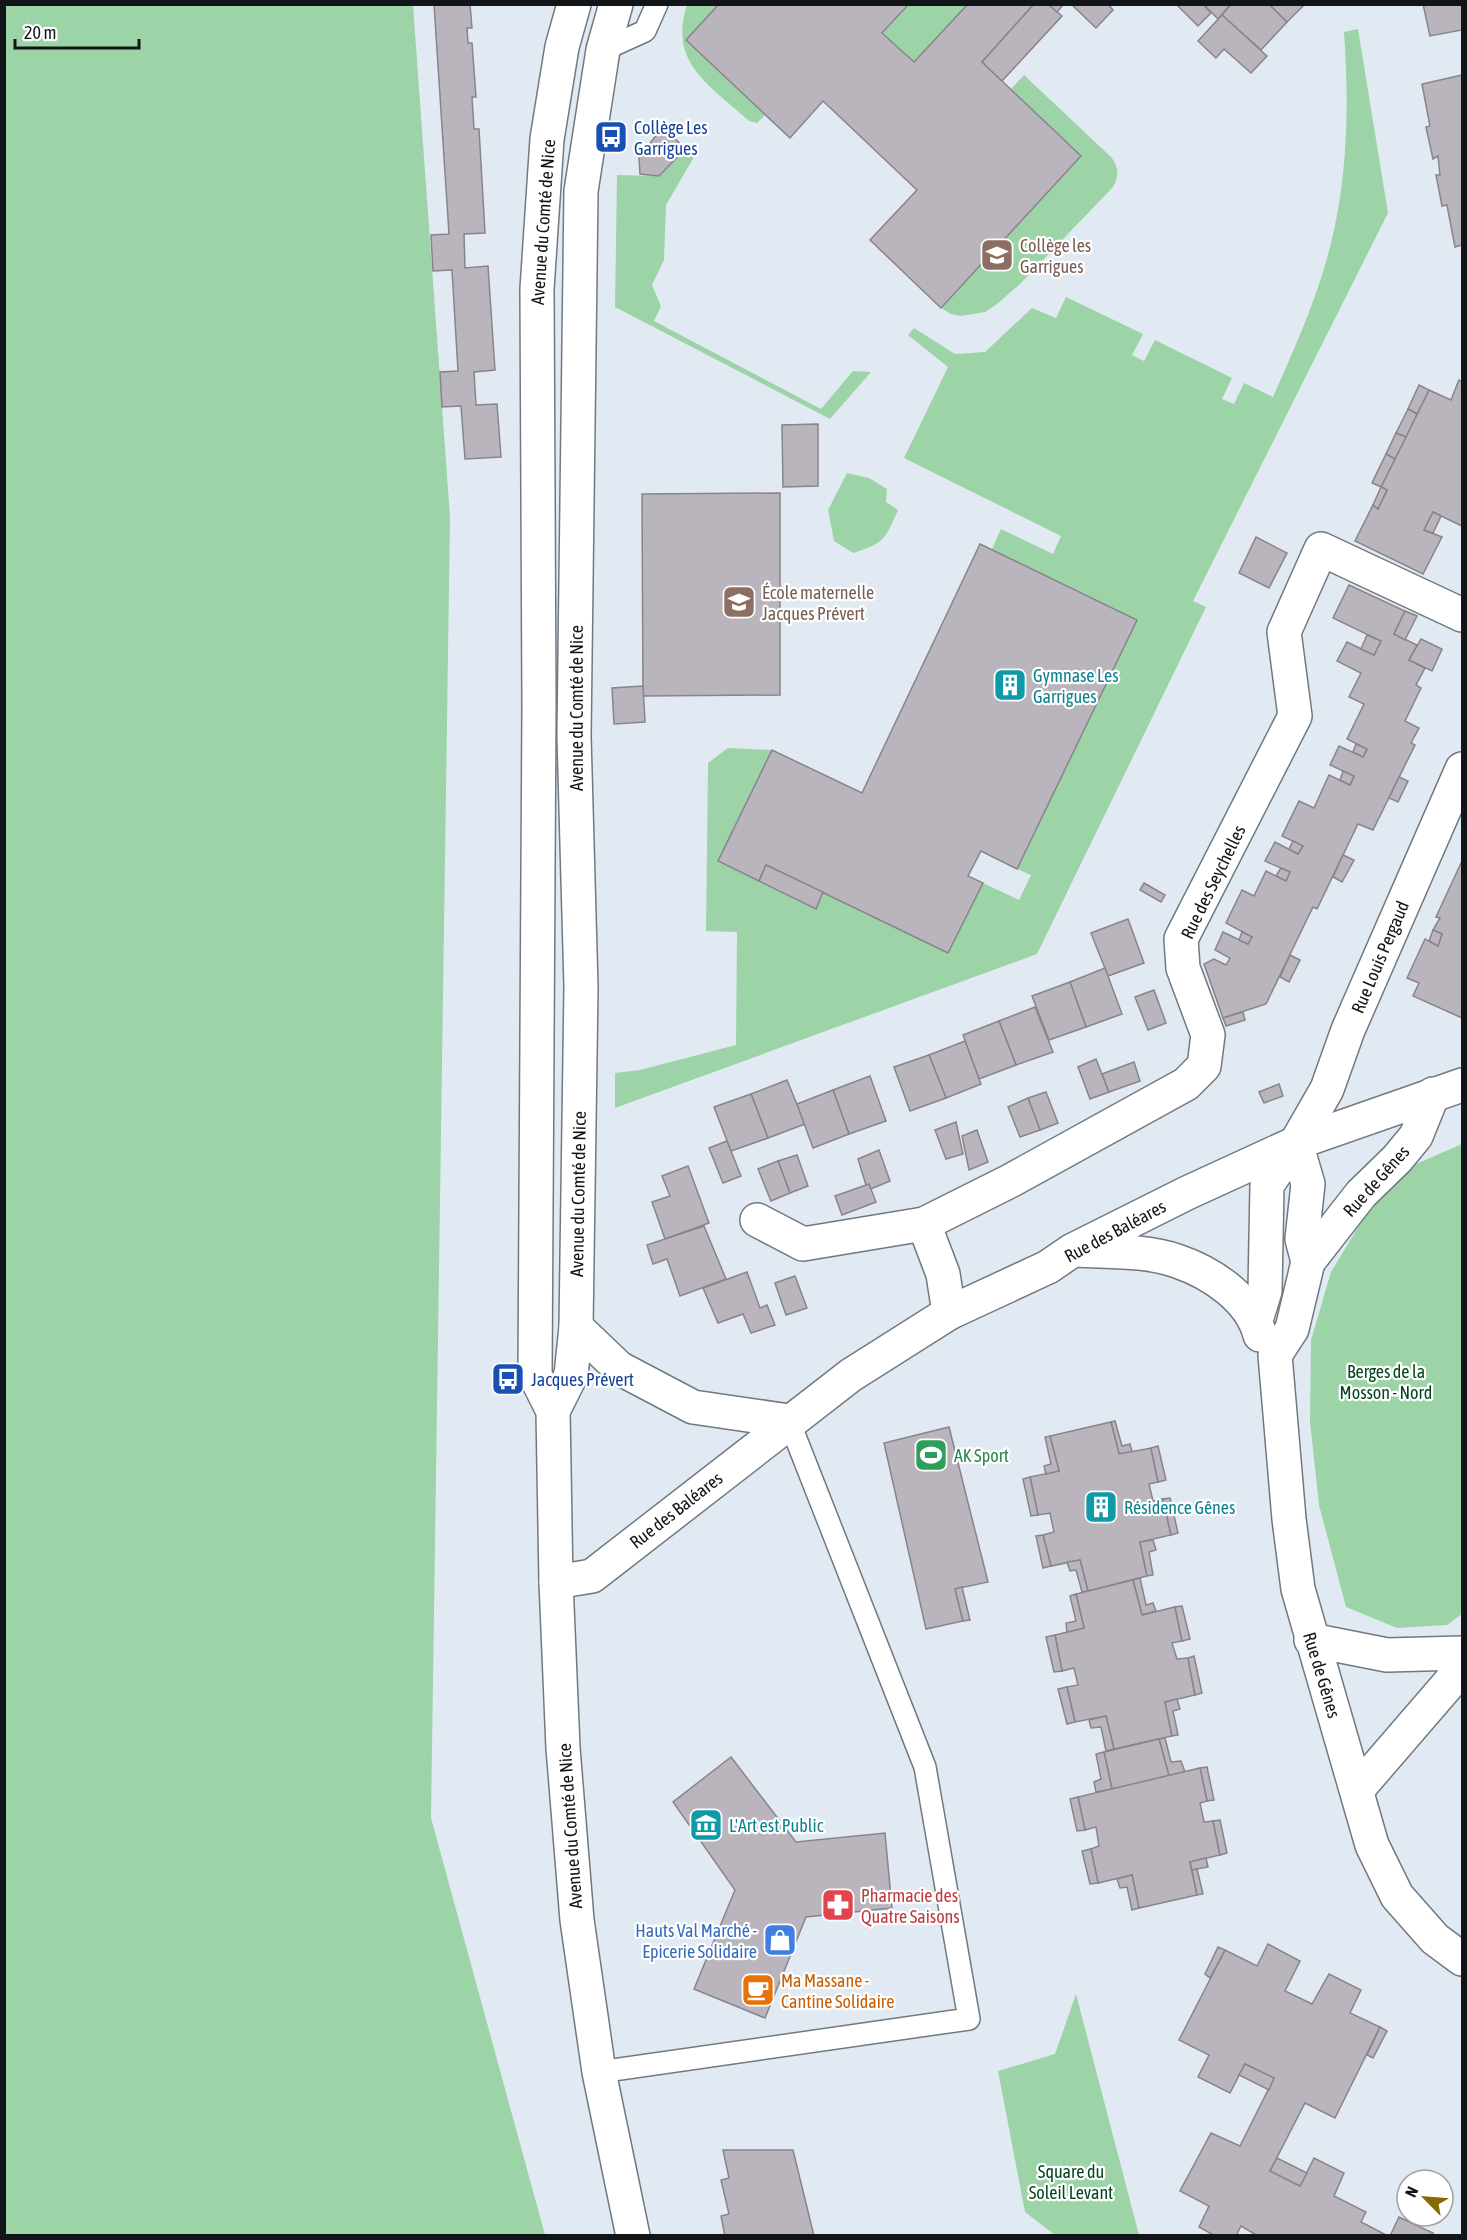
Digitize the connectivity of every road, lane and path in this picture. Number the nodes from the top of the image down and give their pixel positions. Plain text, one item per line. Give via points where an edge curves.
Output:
1 (574, 4) edge
2 (616, 4) edge
3 (657, 4) edge
4 (603, 50) junction
5 (1462, 615) edge
6 (1462, 769) edge
7 (1448, 1089) edge
8 (1296, 1143) junction
9 (757, 1220) dead end
10 (924, 1224) junction
11 (1073, 1250) junction
12 (1308, 1262) junction
13 (949, 1313) junction
14 (1256, 1320) junction
15 (576, 1327) junction
16 (1275, 1355) junction
17 (553, 1411) junction
18 (789, 1421) junction
19 (556, 1582) junction
20 (1311, 1640) junction
21 (1462, 1653) edge
22 (1462, 1661) edge
23 (1357, 1790) junction
24 (1462, 1959) edge
25 (599, 2072) junction
26 (633, 2235) edge

1 - 17 street, Avenue du Comté de Nice via 562,47 548,139 537,289 535,1375
2 - 4 street, Avenue du Comté de Nice
3 - 4 lane via 645,31
4 - 15 street, Avenue du Comté de Nice via 581,191 574,736 581,987
5 - 10 street, Rue des Seychelles via 1321,549 1284,632 1295,716 1181,939 1183,968 1208,1035 1204,1066 1185,1084
6 - 8 street, Rue Louis Pergaud via 1348,1030 1328,1089
7 - 8 street, Rue des Baléares
7 - 12 street, Rue de Gênes via 1398,1159 1361,1194
8 - 11 street, Rue des Baléares
8 - 12 street, Rue de Gênes via 1308,1184 1302,1239
8 - 14 street via 1267,1185 1265,1291
9 - 10 street, Rue des Seychelles via 803,1244
10 - 13 street via 943,1274
11 - 13 street, Rue des Baléares via 1048,1267
11 - 14 street, Rue de Gênes via 1143,1254 1177,1261 1238,1297
12 - 16 street, Rue de Gênes via 1292,1329
13 - 18 street, Rue des Baléares via 851,1375
14 - 16 street, Rue de Gênes via 1263,1346
15 - 17 street, Avenue du Comté de Nice via 571,1375
15 - 18 street via 619,1368 693,1407
16 - 20 street, Rue de Gênes via 1289,1519 1298,1589
17 - 19 street, Avenue du Comté de Nice
18 - 19 street, Rue des Baléares via 592,1576
18 - 25 lane via 925,1767 969,2019
19 - 25 street, Avenue du Comté de Nice via 563,1748 577,1920
20 - 21 street via 1387,1655
20 - 23 street, Rue de Gênes
22 - 23 street via 1451,1681
23 - 24 street, Rue de Gênes via 1372,1845 1397,1896 1435,1939
25 - 26 street, Avenue du Comté de Nice

